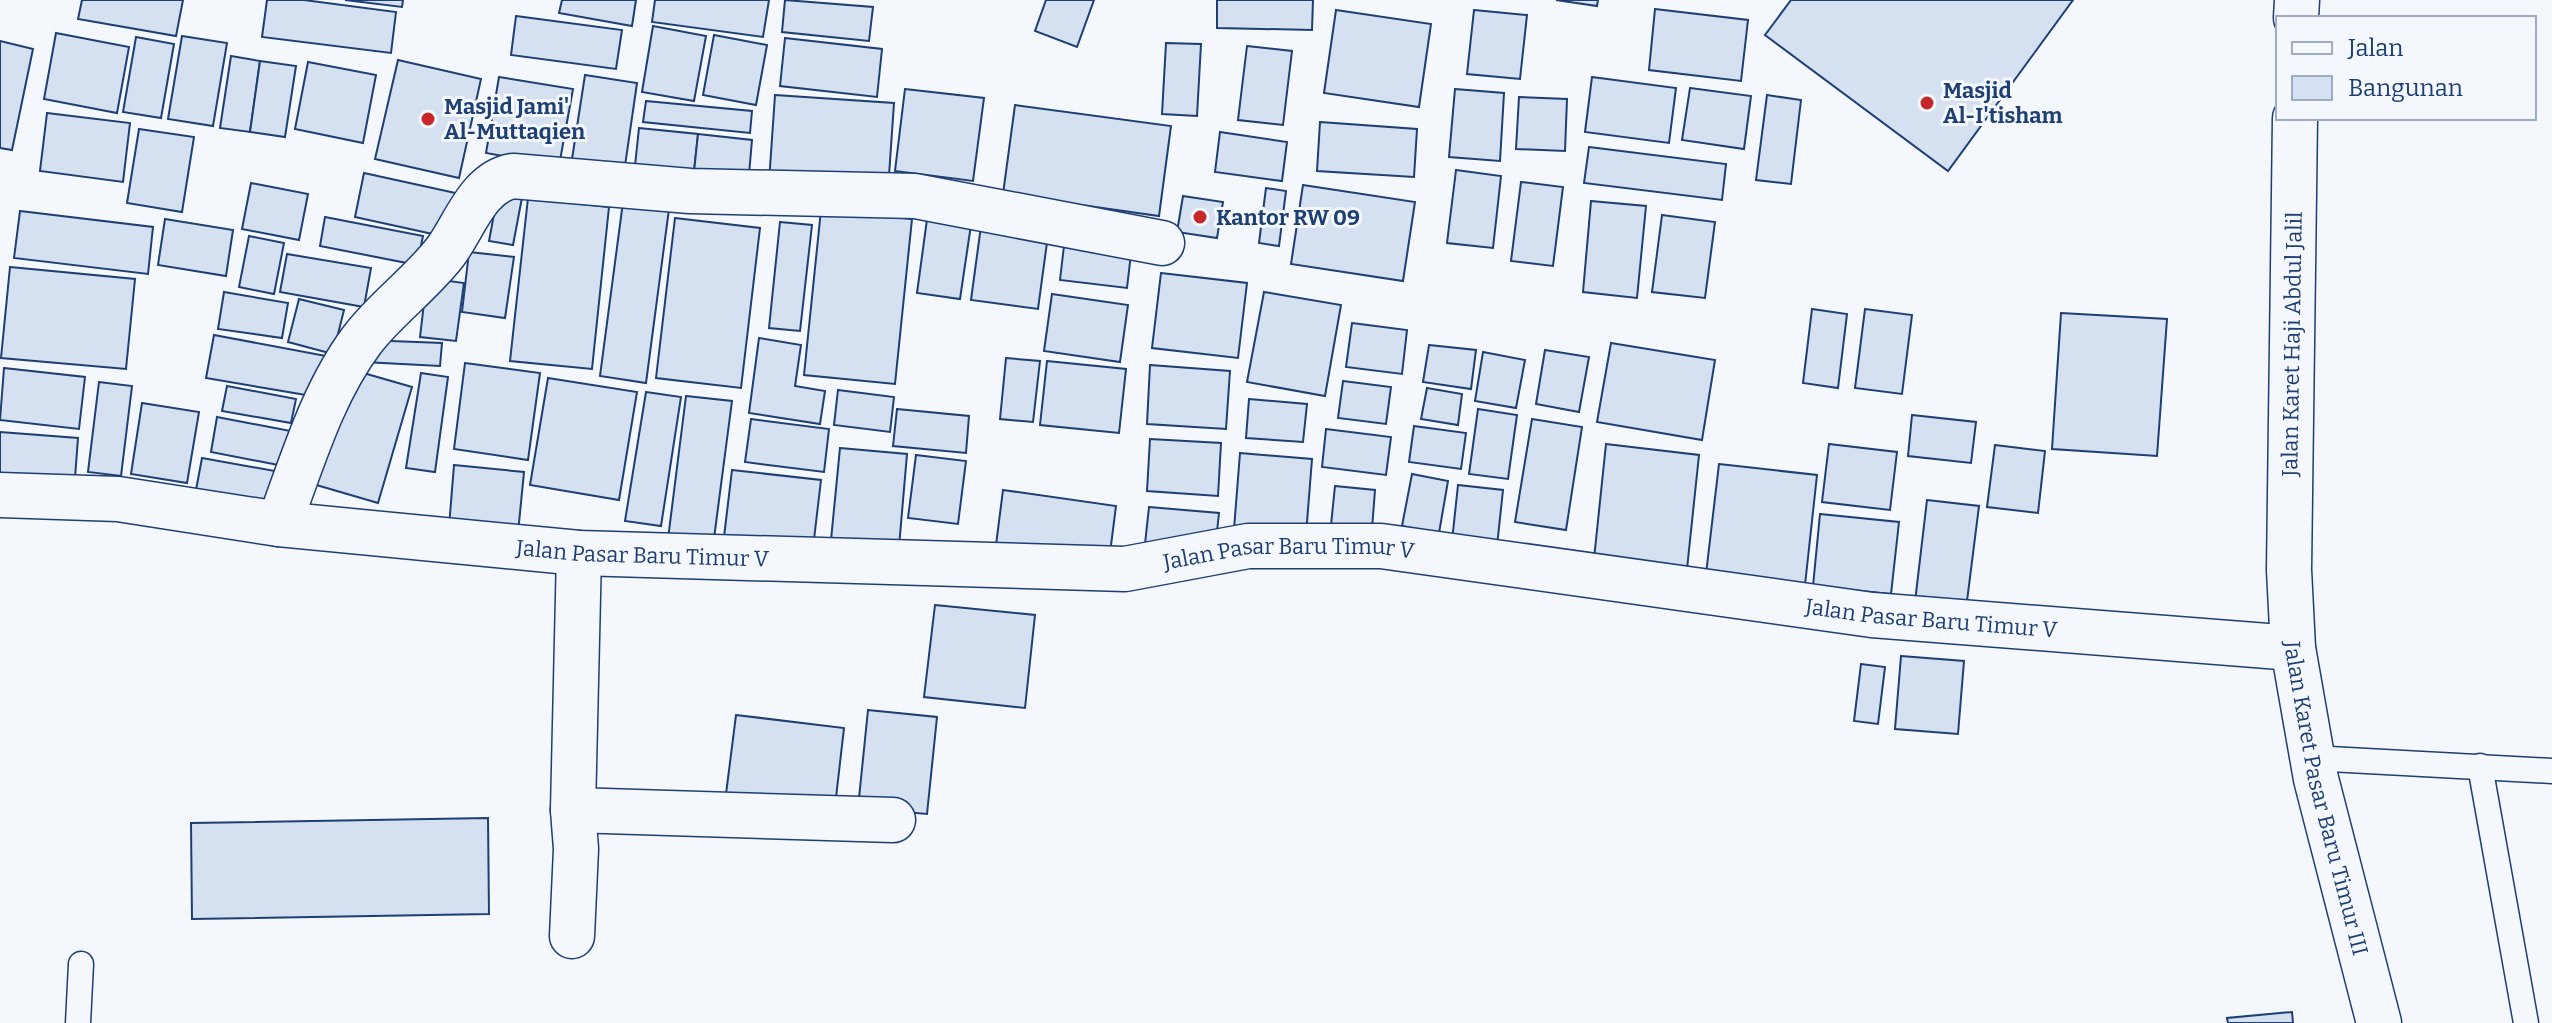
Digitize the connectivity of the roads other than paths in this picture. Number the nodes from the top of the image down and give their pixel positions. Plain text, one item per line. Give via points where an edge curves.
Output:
1 (2295, 120) edge
2 (1162, 243) dead end
3 (0, 495) edge
4 (279, 524) junction
5 (579, 553) junction
6 (2289, 570) joint
7 (2293, 648) junction
8 (2311, 758) junction
9 (2480, 766) junction
10 (2552, 771) edge
11 (573, 810) junction
12 (893, 820) dead end
13 (572, 936) dead end
14 (81, 964) dead end
15 (78, 1023) edge
16 (2379, 1023) edge
17 (2526, 1023) edge

1 - 6 street, Jalan Karet Haji Abdul Jalil
2 - 4 street via 915,196 690,191 500,178 489,186 445,252 363,338 339,373
3 - 4 street, Jalan Pasar Baru Timur V via 118,499
4 - 5 street, Jalan Pasar Baru Timur V
5 - 7 street, Jalan Pasar Baru Timur V via 1125,569 1248,546 1381,546 1872,615
5 - 11 street
6 - 7 street, Jalan Karet Pasar Baru Timur III
7 - 8 street, Jalan Karet Pasar Baru Timur III
8 - 9 lane
8 - 16 street, Jalan Karet Pasar Baru Timur III
9 - 10 lane
9 - 17 lane
11 - 12 street
11 - 13 street
14 - 15 lane

